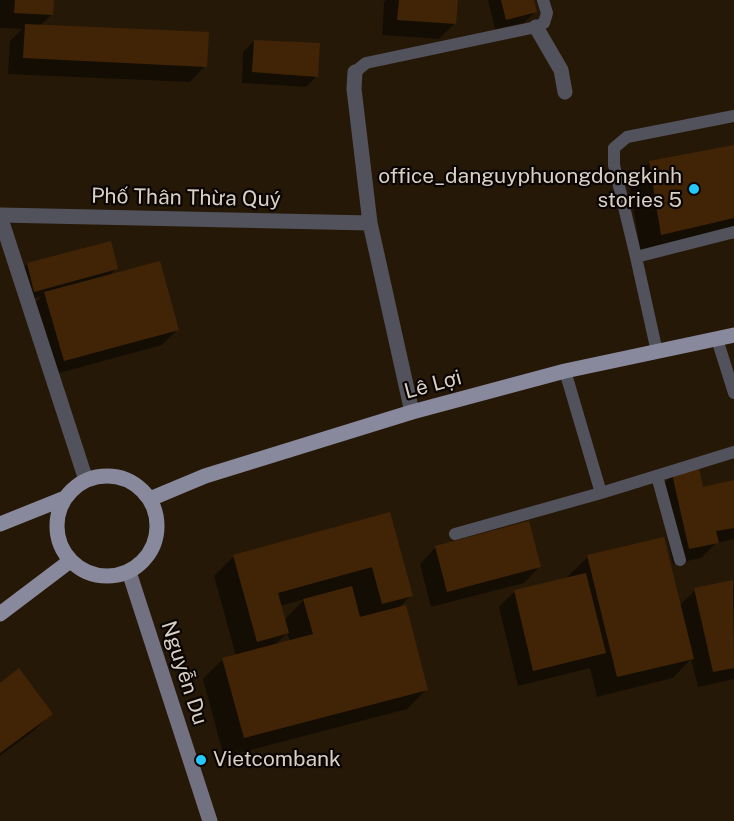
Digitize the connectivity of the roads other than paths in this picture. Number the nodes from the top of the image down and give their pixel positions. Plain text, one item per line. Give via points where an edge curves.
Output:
1 (543, 0) edge
2 (536, 27) junction
3 (356, 72) joint
4 (565, 92) dead end
5 (734, 116) edge
6 (0, 215) edge
7 (370, 223) junction
8 (734, 232) edge
9 (636, 257) junction
10 (734, 335) edge
11 (717, 339) junction
12 (657, 352) junction
13 (565, 371) junction
14 (734, 393) edge
15 (412, 412) junction
16 (734, 453) edge
17 (657, 476) junction
18 (86, 480) junction
19 (601, 494) junction
20 (65, 498) junction
21 (150, 499) junction
22 (0, 524) edge
23 (455, 534) dead end
24 (680, 560) dead end
25 (70, 561) junction
26 (129, 572) junction
27 (0, 614) edge
28 (210, 821) edge

1 - 2 lane via 547,13 544,22
2 - 3 lane via 366,63
2 - 4 street via 561,70
3 - 7 street via 354,89
5 - 9 lane via 627,137 614,148 614,165
6 - 7 street, Phố Thân Thừa Quý
6 - 18 street
7 - 15 street
8 - 9 lane
9 - 12 lane
10 - 11 main road, Lê Lợi
11 - 12 main road, Lê Lợi
11 - 14 lane
12 - 13 main road, Lê Lợi
13 - 15 main road, Lê Lợi
13 - 19 lane
15 - 21 main road, Lê Lợi via 205,476
16 - 17 lane
17 - 19 lane
17 - 24 lane
18 - 20 main road
18 - 21 main road via 103,476 121,478
19 - 23 lane
20 - 22 main road
20 - 25 main road via 56,531 60,547
21 - 26 main road via 157,514 158,532 153,549
25 - 26 main road via 87,573 108,577
25 - 27 main road
26 - 28 main road, Nguyễn Du

